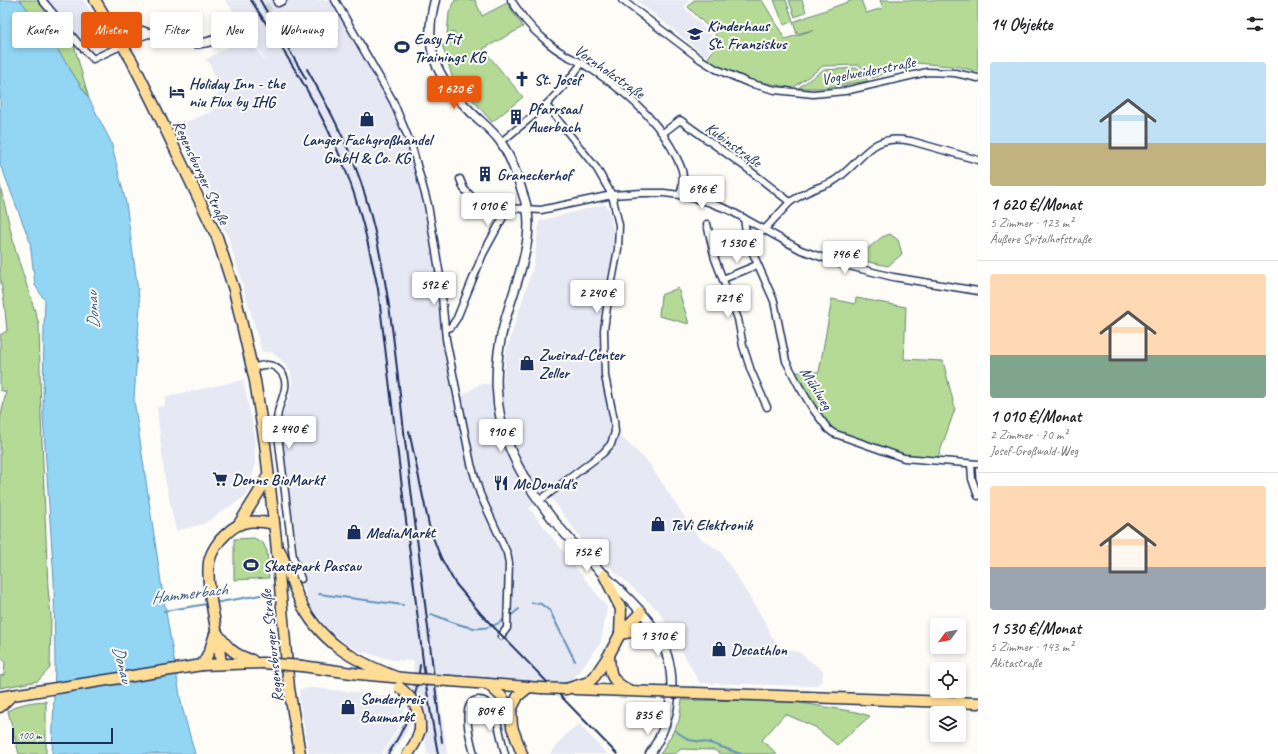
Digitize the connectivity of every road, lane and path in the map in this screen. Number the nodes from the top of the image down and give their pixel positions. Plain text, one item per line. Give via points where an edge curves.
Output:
1 (42, 0) edge
2 (95, 0) edge
3 (335, 0) edge
4 (435, 0) edge
5 (511, 0) edge
6 (622, 0) edge
7 (103, 12) edge
8 (142, 31) edge
9 (148, 33) junction
10 (142, 35) edge
11 (211, 40) edge
12 (81, 47) edge
13 (82, 48) edge
14 (116, 48) edge
15 (125, 48) edge
16 (582, 63) junction
17 (978, 78) edge
18 (546, 104) junction
19 (663, 133) junction
20 (506, 138) dead end
21 (978, 160) edge
22 (460, 179) dead end
23 (612, 195) junction
24 (680, 195) junction
25 (790, 202) junction
26 (508, 208) junction
27 (528, 209) junction
28 (744, 218) junction
29 (706, 224) dead end
30 (764, 230) junction
31 (757, 265) junction
32 (723, 279) junction
33 (978, 291) edge
34 (446, 329) junction
35 (252, 368) junction
36 (767, 408) dead end
37 (971, 464) junction
38 (978, 464) edge
39 (268, 475) junction
40 (978, 496) edge
41 (539, 501) junction
42 (239, 524) junction
43 (274, 524) junction
44 (276, 540) junction
45 (604, 575) junction
46 (302, 579) dead end
47 (641, 612) junction
48 (216, 631) junction
49 (620, 634) junction
50 (501, 636) dead end
51 (662, 640) junction
52 (609, 655) junction
53 (262, 662) junction
54 (221, 663) junction
55 (202, 665) junction
56 (359, 674) junction
57 (396, 677) junction
58 (488, 684) junction
59 (528, 687) junction
60 (566, 689) junction
61 (632, 691) junction
62 (0, 693) edge
63 (12, 695) junction
64 (0, 697) edge
65 (978, 703) edge
66 (0, 707) edge
67 (511, 710) junction
68 (300, 754) edge
69 (408, 754) edge
70 (474, 754) edge
71 (505, 754) edge
72 (522, 754) edge
73 (650, 754) edge

1 - 12 street
2 - 7 main road, Regensburger Straße
3 - 34 street via 393,102 412,147 428,204
4 - 27 street via 430,24 430,42 437,68 450,90 501,142 512,162
5 - 16 street, Vornholzstraße via 543,39 564,55
6 - 17 street, Vogelweiderstraße via 716,69 749,83 775,90 813,94 845,91 927,72 955,73
8 - 9 street
9 - 10 street
9 - 11 street via 158,32 195,43
13 - 14 street via 92,59
15 - 35 main road, Regensburger Straße via 217,237 234,290
16 - 18 street
16 - 19 street, Vornholzstraße via 622,92
18 - 20 street
18 - 23 street via 597,169
19 - 24 street, Vornholzstraße via 682,166 684,182
19 - 25 street, Kubinstraße via 680,120
21 - 25 street via 911,141 890,140 867,150 832,182
22 - 26 street via 464,189 482,205
23 - 24 street
23 - 27 street via 541,210
23 - 41 street via 619,225 618,249 607,307 604,349 615,432 611,444 603,453
24 - 28 street via 708,202
25 - 30 street
26 - 27 street
26 - 34 street via 483,254 458,318
27 - 41 street via 524,254 501,337 496,392 510,449
28 - 30 street
28 - 31 street, Mühlweg via 747,240
29 - 32 street
30 - 33 street via 801,250 865,271 893,278
31 - 32 street
31 - 37 street, Mühlweg via 774,301 786,361 813,409 828,429 904,458
32 - 36 street via 738,319 751,371
34 - 50 street via 471,464 480,494 509,563 507,628
35 - 39 main road, Regensburger Straße via 263,428
35 - 46 street via 267,364 274,366 285,379 286,388 279,409 277,427 293,557
37 - 38 street, Mühlweg
37 - 40 street via 972,479
39 - 42 main road
39 - 43 main road, Regensburger Straße
41 - 45 street via 556,525
42 - 43 main road via 258,520
42 - 48 main road via 215,547 209,562 209,589
43 - 44 main road, Regensburger Straße
44 - 57 main road via 300,599 324,635 349,656
44 - 68 main road, Regensburger Straße via 289,688
45 - 47 street
45 - 49 main road via 622,610
47 - 49 main road
47 - 51 street
48 - 53 main road via 228,648 241,657
48 - 54 main road
48 - 55 main road
49 - 51 main road via 636,631 648,633
49 - 52 main road
51 - 73 street via 671,669 670,707 662,731
52 - 60 main road via 589,682
52 - 61 main road via 610,672 614,680
53 - 54 main road
53 - 56 main road, bridge
54 - 55 main road
55 - 63 main road
56 - 57 main road
56 - 69 main road, bridge via 399,687 416,706 420,714 420,730
57 - 58 main road, bridge
58 - 59 main road
58 - 67 main road
59 - 60 main road, bridge
59 - 67 main road via 518,696
60 - 61 main road
61 - 65 main road, bridge
62 - 63 main road
63 - 64 main road
63 - 66 main road
67 - 72 main road via 512,727
70 - 71 street via 467,711 471,703 481,700 492,708

